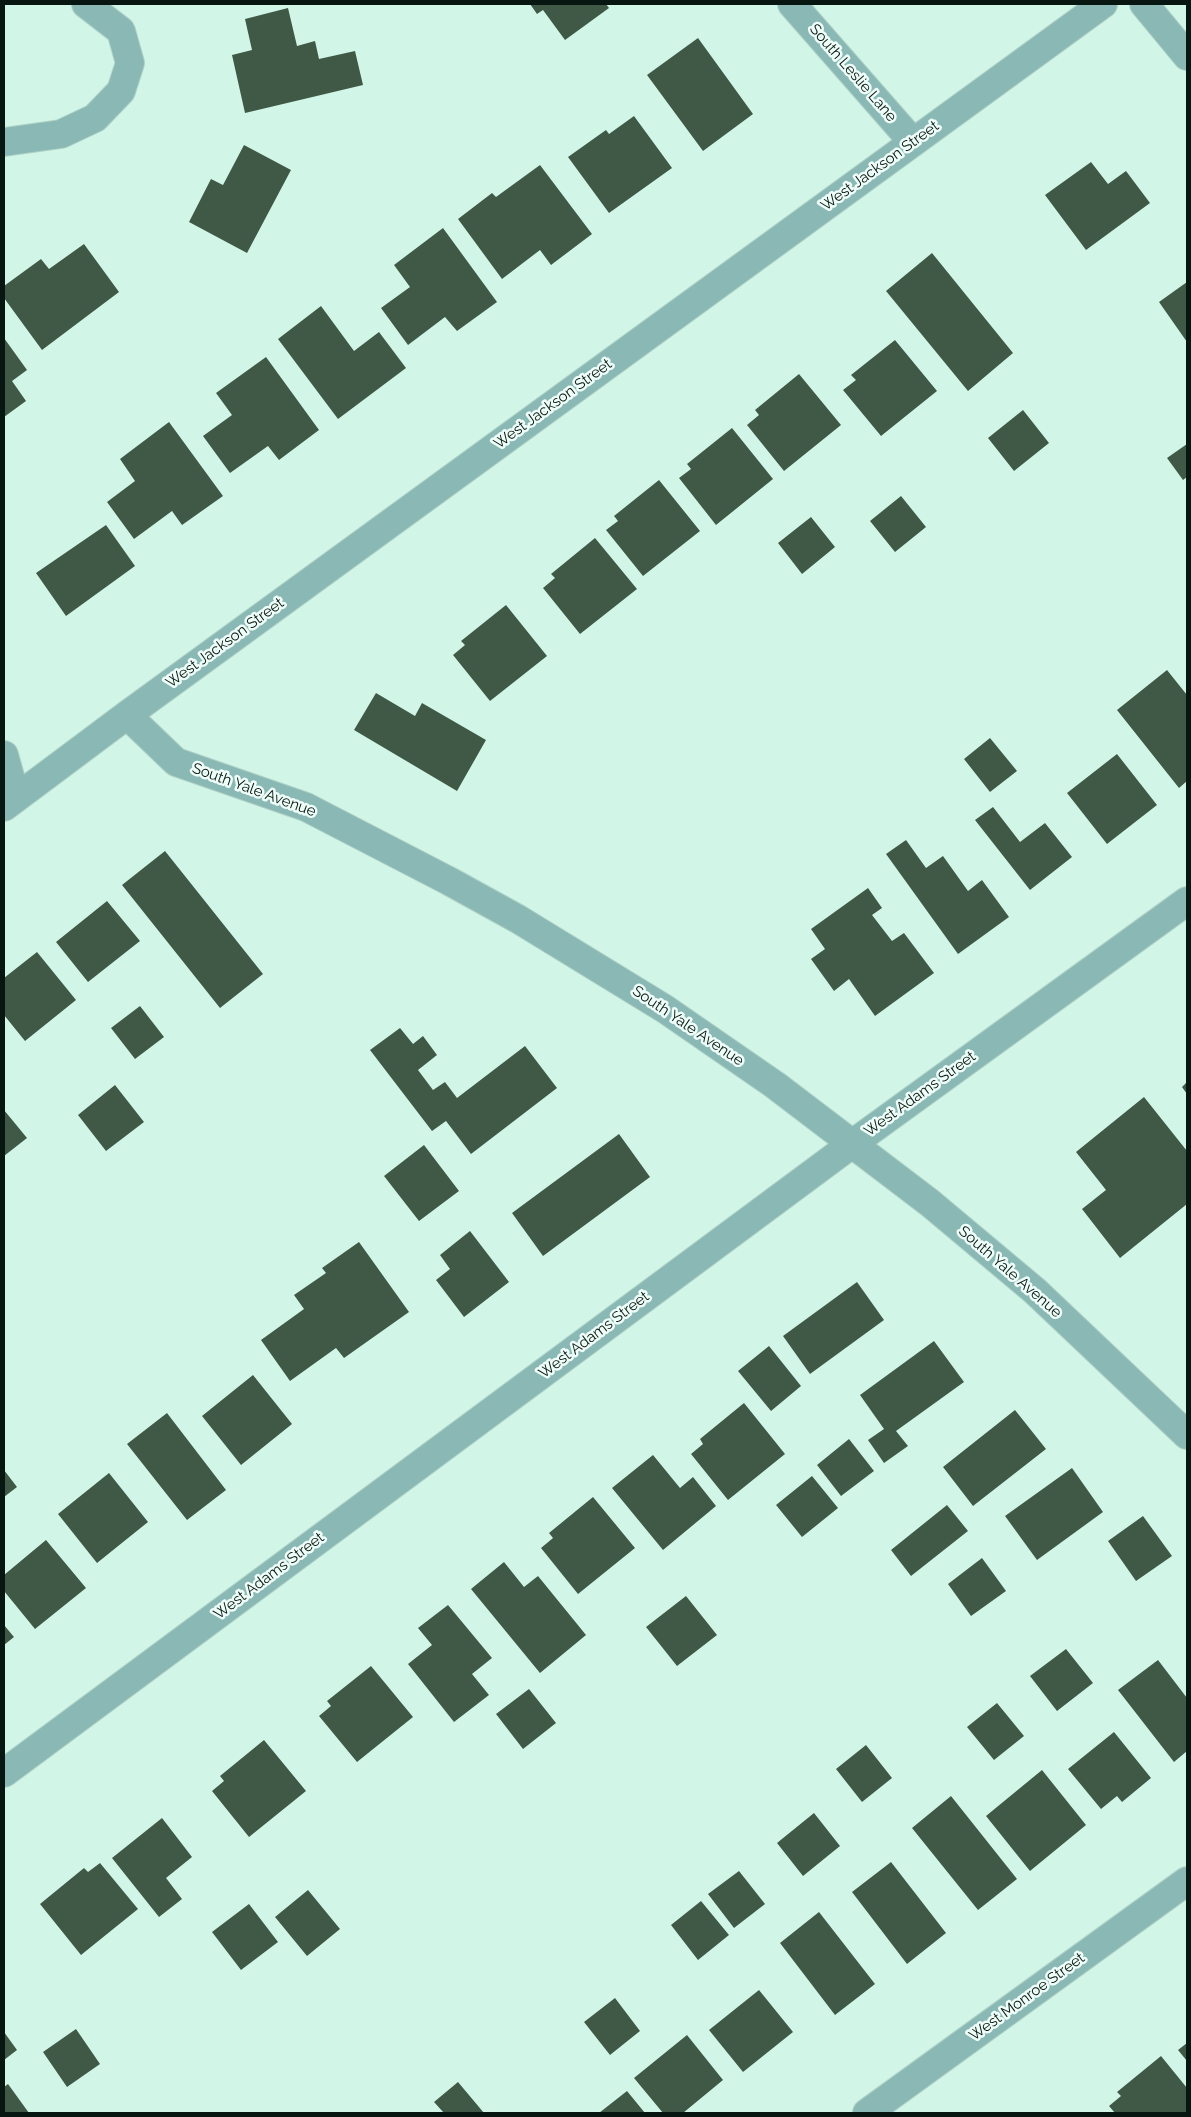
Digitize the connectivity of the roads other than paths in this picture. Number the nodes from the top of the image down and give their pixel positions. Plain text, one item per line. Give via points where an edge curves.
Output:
1 (86, 4) edge
2 (792, 4) edge
3 (1104, 4) edge
4 (1144, 4) edge
5 (1187, 56) edge
6 (4, 142) edge
7 (913, 142) junction
8 (127, 715) junction
9 (4, 755) edge
10 (10, 803) edge
11 (1187, 901) edge
12 (852, 1144) junction
13 (1187, 1435) edge
14 (4, 1772) edge
15 (1187, 1881) edge
16 (867, 2113) edge

1 - 6 street via 121,31 130,62 121,91 95,118 61,134
2 - 7 street, South Leslie Lane
3 - 7 street, West Jackson Street
4 - 5 street
7 - 8 street, West Jackson Street
8 - 10 street, West Jackson Street
8 - 12 street, South Yale Avenue via 176,762 306,807 518,919 665,1009 775,1085
9 - 10 street
11 - 12 street, West Adams Street
12 - 13 street, South Yale Avenue via 930,1203 1034,1291
12 - 14 street, West Adams Street
15 - 16 street, West Monroe Street

